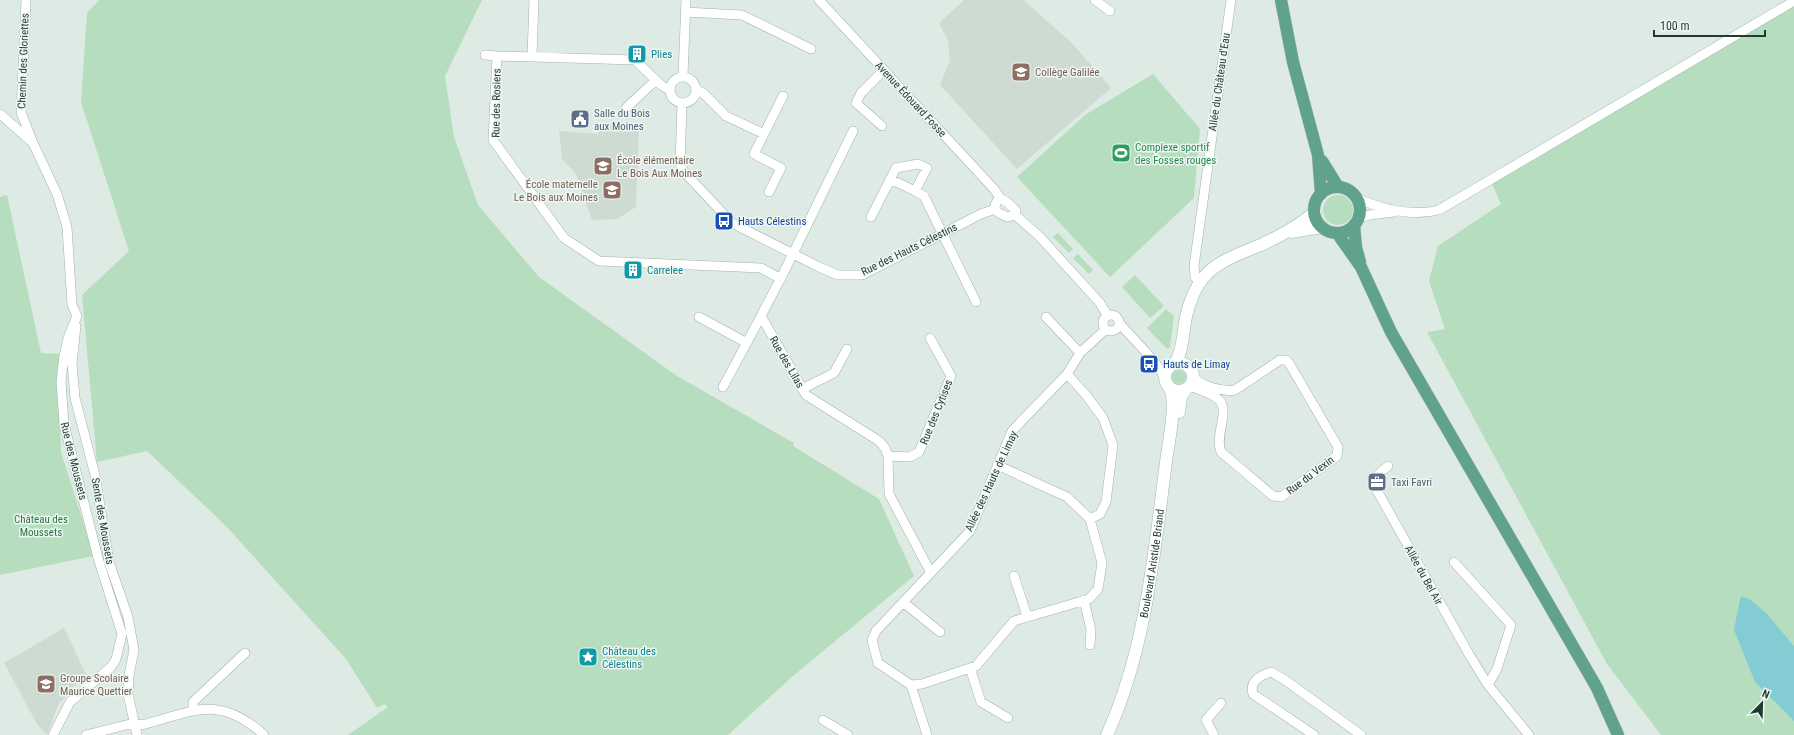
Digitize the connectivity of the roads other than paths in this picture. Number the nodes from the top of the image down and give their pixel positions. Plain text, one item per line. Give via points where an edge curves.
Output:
1 (534, 0) edge
2 (686, 0) edge
3 (819, 0) edge
4 (1096, 0) edge
5 (1231, 0) edge
6 (1281, 0) edge
7 (24, 1) edge
8 (1794, 1) edge
9 (1110, 11) dead end
10 (685, 12) junction
11 (811, 49) dead end
12 (485, 55) dead end
13 (497, 56) junction
14 (532, 56) junction
15 (884, 70) junction
16 (683, 76) junction
17 (656, 80) junction
18 (669, 90) junction
19 (696, 90) junction
20 (783, 96) dead end
21 (682, 104) junction
22 (626, 108) dead end
23 (0, 114) edge
24 (882, 126) dead end
25 (854, 131) dead end
26 (764, 134) junction
27 (33, 143) junction
28 (1318, 155) junction
29 (890, 179) junction
30 (1338, 187) junction
31 (915, 191) junction
32 (769, 192) dead end
33 (1321, 194) junction
34 (1356, 198) junction
35 (1001, 199) junction
36 (994, 209) junction
37 (1315, 212) junction
38 (1399, 212) junction
39 (1015, 215) junction
40 (871, 217) dead end
41 (1357, 222) junction
42 (1322, 227) junction
43 (1286, 233) junction
44 (1337, 233) junction
45 (942, 234) junction
46 (792, 254) junction
47 (1361, 267) junction
48 (781, 279) junction
49 (1200, 282) junction
50 (976, 302) dead end
51 (1191, 302) junction
52 (1107, 315) junction
53 (77, 316) junction
54 (761, 316) junction
55 (699, 317) dead end
56 (1046, 317) dead end
57 (1120, 324) junction
58 (1106, 329) junction
59 (930, 338) dead end
60 (747, 343) junction
61 (847, 349) dead end
62 (1080, 353) junction
63 (1067, 374) junction
64 (1170, 374) junction
65 (1189, 380) junction
66 (723, 387) dead end
67 (802, 388) junction
68 (888, 456) junction
69 (998, 465) junction
70 (1388, 466) dead end
71 (1090, 519) junction
72 (1454, 562) dead end
73 (931, 573) junction
74 (1014, 576) dead end
75 (1084, 600) junction
76 (903, 602) junction
77 (1027, 616) junction
78 (940, 632) dead end
79 (1090, 645) dead end
80 (245, 654) dead end
81 (970, 668) junction
82 (911, 685) junction
83 (1488, 685) junction
84 (1221, 703) dead end
85 (193, 710) junction
86 (1008, 718) dead end
87 (823, 720) dead end
88 (134, 723) junction
89 (53, 735) edge
90 (86, 735) edge
91 (137, 735) edge
92 (264, 735) edge
93 (848, 735) edge
94 (927, 735) edge
95 (1107, 735) edge
96 (1112, 735) edge
97 (1214, 735) edge
98 (1314, 735) edge
99 (1360, 735) edge
100 (1529, 735) edge
101 (1618, 735) edge

1 - 14 street
2 - 10 street
3 - 15 street, Avenue Édouard Fosse
4 - 9 street
5 - 49 street, Allée du Château d'Eau via 1194,266 1195,277
6 - 28 main road via 1293,62
7 - 27 street, Chemin des Gloriettes via 21,112
8 - 38 street via 1439,210 1415,214
10 - 11 street via 742,15
10 - 16 street
12 - 13 street, Rue des Rosiers
13 - 14 street, Rue des Rosiers
13 - 48 street, Rue des Rosiers via 493,140 564,238 599,261 761,268
14 - 17 street, Rue des Rosiers via 635,60
15 - 24 street via 860,93 856,104
15 - 35 street, Avenue Édouard Fosse
16 - 18 street via 672,82
16 - 19 street via 691,79
17 - 18 street, Rue des Rosiers
17 - 22 street
18 - 21 street via 674,101
19 - 21 street via 690,101
19 - 26 street via 703,93 726,116
20 - 26 street
21 - 46 street, Rue des Hauts Célestins via 682,169 732,223
23 - 27 street
25 - 46 street
26 - 32 street via 754,154 781,168
27 - 53 street via 57,194 66,227 72,305
28 - 30 main road
28 - 33 main road
29 - 31 street
29 - 31 street via 896,168 918,164 927,168
29 - 40 street
30 - 33 main road
30 - 34 main road
31 - 45 street via 924,196
33 - 37 main road
34 - 38 street
34 - 41 main road via 1360,211
35 - 36 street via 996,201
35 - 39 street via 1013,206
36 - 39 street via 1008,217
36 - 45 street, Rue des Hauts Célestins
37 - 42 main road
37 - 43 main road, Boulevard Aristide Briand
38 - 41 street via 1370,215
39 - 52 street via 1100,303
41 - 44 main road via 1349,230
41 - 47 main road via 1356,247
42 - 43 main road, Boulevard Aristide Briand
42 - 44 main road
43 - 49 main road, Boulevard Aristide Briand via 1221,262
44 - 47 main road
45 - 46 street, Rue des Hauts Célestins via 862,275 833,274
45 - 50 street
46 - 48 street
47 - 101 main road via 1391,332 1597,688
48 - 54 street
49 - 51 main road, Boulevard Aristide Briand
51 - 64 main road, Boulevard Aristide Briand via 1178,358
51 - 65 main road, Boulevard Aristide Briand via 1186,360
52 - 57 street via 1115,315
52 - 58 street via 1102,322
53 - 88 street, Sente des Moussets via 72,364 75,398 95,475 109,562 129,624 134,650 128,675 128,694
53 - 89 street, Rue des Moussets via 64,356 61,381 64,424 98,558 122,634 116,659 111,667 70,702
54 - 60 street
54 - 67 street, Rue des Lilas
55 - 60 street
56 - 62 street
57 - 58 street via 1113,331
57 - 64 street via 1154,361
58 - 62 street, Allée des Hauts de Limay
59 - 68 street, Rue des Cytises via 951,376 919,452 910,457
60 - 66 street
61 - 67 street via 834,373
62 - 63 street, Allée des Hauts de Limay
63 - 69 street, Allée des Hauts de Limay via 1012,431
63 - 71 street via 1103,418 1113,445 1106,502 1100,514
64 - 65 main road via 1180,364
64 - 65 main road via 1177,391
64 - 95 main road, Boulevard Aristide Briand via 1173,397 1170,431 1148,593 1129,674
65 - 65 street, Rue du Vexin via 1196,388 1222,401 1223,412 1218,444 1221,452 1273,496 1282,497 1337,456 1338,447 1286,360 1280,360 1235,390 1227,392
65 - 96 main road, Boulevard Aristide Briand via 1180,401 1144,634 1129,691
67 - 68 street, Rue des Lilas via 806,395 879,441
68 - 73 street via 889,494
69 - 71 street via 1067,497
69 - 73 street, Allée des Hauts de Limay via 970,531
70 - 83 street, Allée du Bel Air via 1376,476 1375,487
71 - 75 street via 1102,563 1098,589
72 - 83 street via 1512,625 1497,669
73 - 76 street, Allée des Hauts de Limay
74 - 77 street
75 - 77 street
75 - 79 street via 1091,630
76 - 78 street
76 - 82 street, Allée des Hauts de Limay via 876,631 872,640 878,663
77 - 81 street via 1014,621 976,666
80 - 85 street via 193,702
81 - 82 street via 922,684
81 - 86 street via 981,702
82 - 94 street
83 - 100 street, Allée du Bel Air
84 - 97 street via 1206,720
85 - 88 street via 142,725
85 - 92 street via 207,708 226,711 254,726
87 - 93 street
88 - 90 street
88 - 91 street, Sente des Moussets
98 - 99 street via 1253,694 1254,682 1262,674 1271,672 1285,680

